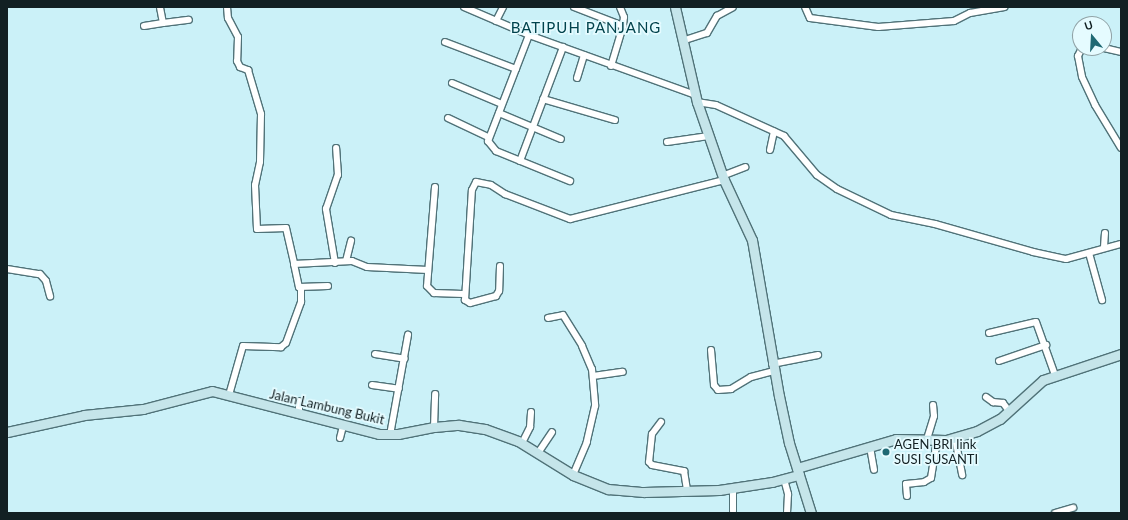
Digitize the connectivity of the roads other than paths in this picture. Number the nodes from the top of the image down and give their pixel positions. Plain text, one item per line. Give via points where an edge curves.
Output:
1 (160, 7) edge
2 (227, 7) edge
3 (464, 7) edge
4 (503, 7) edge
5 (574, 7) edge
6 (620, 7) edge
7 (675, 7) edge
8 (733, 7) edge
9 (805, 7) edge
10 (1004, 7) edge
11 (189, 20) dead end
12 (496, 21) junction
13 (163, 23) junction
14 (144, 26) dead end
15 (623, 26) junction
16 (529, 35) junction
17 (685, 40) junction
18 (445, 42) dead end
19 (563, 47) junction
20 (584, 55) junction
21 (1078, 56) edge
22 (611, 66) junction
23 (516, 69) junction
24 (577, 78) dead end
25 (452, 83) dead end
26 (697, 98) junction
27 (543, 99) junction
28 (502, 104) junction
29 (499, 114) junction
30 (448, 118) dead end
31 (615, 120) dead end
32 (533, 127) junction
33 (774, 131) junction
34 (709, 136) junction
35 (488, 137) junction
36 (561, 139) dead end
37 (667, 142) dead end
38 (336, 148) dead end
39 (1121, 148) edge
40 (770, 150) dead end
41 (520, 161) junction
42 (745, 167) dead end
43 (723, 178) junction
44 (570, 181) dead end
45 (435, 187) dead end
46 (1105, 233) dead end
47 (351, 241) dead end
48 (1121, 244) edge
49 (1104, 247) junction
50 (1089, 253) junction
51 (346, 261) junction
52 (335, 263) junction
53 (294, 264) junction
54 (500, 266) dead end
55 (7, 269) edge
56 (428, 270) junction
57 (328, 286) dead end
58 (301, 287) junction
59 (463, 294) junction
60 (50, 296) dead end
61 (1102, 300) dead end
62 (548, 318) dead end
63 (989, 333) dead end
64 (408, 336) dead end
65 (1046, 345) junction
66 (711, 350) dead end
67 (375, 354) dead end
68 (1121, 354) edge
69 (818, 356) dead end
70 (405, 359) junction
71 (998, 362) dead end
72 (773, 368) junction
73 (623, 372) dead end
74 (1055, 375) junction
75 (593, 376) junction
76 (372, 385) dead end
77 (400, 389) junction
78 (435, 394) dead end
79 (229, 395) junction
80 (986, 397) dead end
81 (299, 400) dead end
82 (933, 405) dead end
83 (1009, 411) junction
84 (299, 412) junction
85 (531, 412) dead end
86 (661, 422) dead end
87 (343, 426) junction
88 (434, 427) junction
89 (7, 432) edge
90 (552, 432) dead end
91 (390, 435) junction
92 (340, 438) dead end
93 (955, 438) junction
94 (927, 439) junction
95 (937, 440) junction
96 (522, 443) junction
97 (870, 447) junction
98 (538, 453) junction
99 (874, 470) dead end
100 (798, 471) junction
101 (573, 475) junction
102 (962, 475) dead end
103 (784, 479) junction
104 (733, 488) junction
105 (687, 491) junction
106 (907, 496) dead end
107 (1073, 508) dead end
108 (733, 511) dead end
109 (787, 513) edge
110 (811, 513) edge
111 (1055, 513) edge

1 - 13 street
2 - 53 street via 228,18 238,37 237,60 239,66 248,70 261,114 260,162 255,185 257,228 286,228
3 - 12 street
4 - 12 street
5 - 15 street
6 - 15 street via 624,17
7 - 17 street
8 - 17 street via 717,16 707,33
9 - 10 street via 810,18 878,28 954,21 970,13
11 - 13 street
12 - 16 street
13 - 14 street
15 - 22 street
16 - 19 street
16 - 23 street
17 - 26 street
18 - 23 street
19 - 20 street
19 - 27 street
20 - 22 street
20 - 24 street
21 - 39 street via 1082,77 1095,105
22 - 26 street
23 - 28 street
25 - 28 street
26 - 33 street
26 - 34 street
27 - 31 street
27 - 32 street
28 - 29 street
29 - 32 street
29 - 35 street
30 - 35 street
32 - 36 street
32 - 41 street
33 - 40 street
33 - 50 street via 791,142 817,175 838,189 892,215 1066,259
34 - 37 street
34 - 43 street
35 - 41 street via 492,149
38 - 52 street via 338,175 326,209
41 - 44 street
42 - 43 street
43 - 59 street via 570,219 504,194 490,185 476,182 472,190
43 - 72 street via 752,240
45 - 56 street
46 - 49 street
47 - 51 street
48 - 49 street
49 - 50 street
50 - 61 street
51 - 52 street
51 - 56 street via 367,267
52 - 53 street
53 - 58 street
54 - 59 street via 499,291 496,296 470,303 465,300
55 - 60 street via 40,274 46,281
56 - 59 street via 427,286 430,292
57 - 58 street
58 - 79 street via 301,302 286,343 281,347 243,346
62 - 75 street via 563,315 582,346
63 - 65 street via 1034,321 1039,324
64 - 70 street
65 - 71 street
65 - 74 street
66 - 72 street via 714,385 718,390 731,389
67 - 70 street
68 - 74 street, Jalan Lambung Bukit
69 - 72 street
70 - 77 street
72 - 100 street
73 - 75 street
74 - 83 street, Jalan Lambung Bukit via 1032,387
75 - 101 street via 595,406 587,442
76 - 77 street
77 - 91 street
78 - 88 street
79 - 84 street, Jalan Lambung Bukit via 258,405
79 - 89 street, Jalan Lambung Bukit via 212,391 143,408 84,415
80 - 83 street via 993,402 1003,403
81 - 84 street
82 - 94 street via 934,416
83 - 93 street, Jalan Lambung Bukit via 989,426
84 - 87 street, Jalan Lambung Bukit
85 - 96 street via 530,427
86 - 105 street via 652,434 649,462 652,465 684,470
87 - 91 street, Jalan Lambung Bukit
87 - 92 street
88 - 91 street, Jalan Lambung Bukit
88 - 96 street, Jalan Lambung Bukit via 472,426 496,431
90 - 98 street
93 - 95 street, Jalan Lambung Bukit
93 - 102 street
94 - 95 street, Jalan Lambung Bukit
94 - 97 street, Jalan Lambung Bukit via 900,438
95 - 106 street via 931,478 924,482 906,484
96 - 98 street, Jalan Lambung Bukit
97 - 99 street
97 - 100 street, Jalan Lambung Bukit
98 - 101 street, Jalan Lambung Bukit
100 - 103 street, Jalan Lambung Bukit
100 - 110 street
101 - 105 street, Jalan Lambung Bukit via 608,489
103 - 104 street, Jalan Lambung Bukit
103 - 109 street via 788,494
104 - 105 street, Jalan Lambung Bukit
104 - 108 street
107 - 111 street

